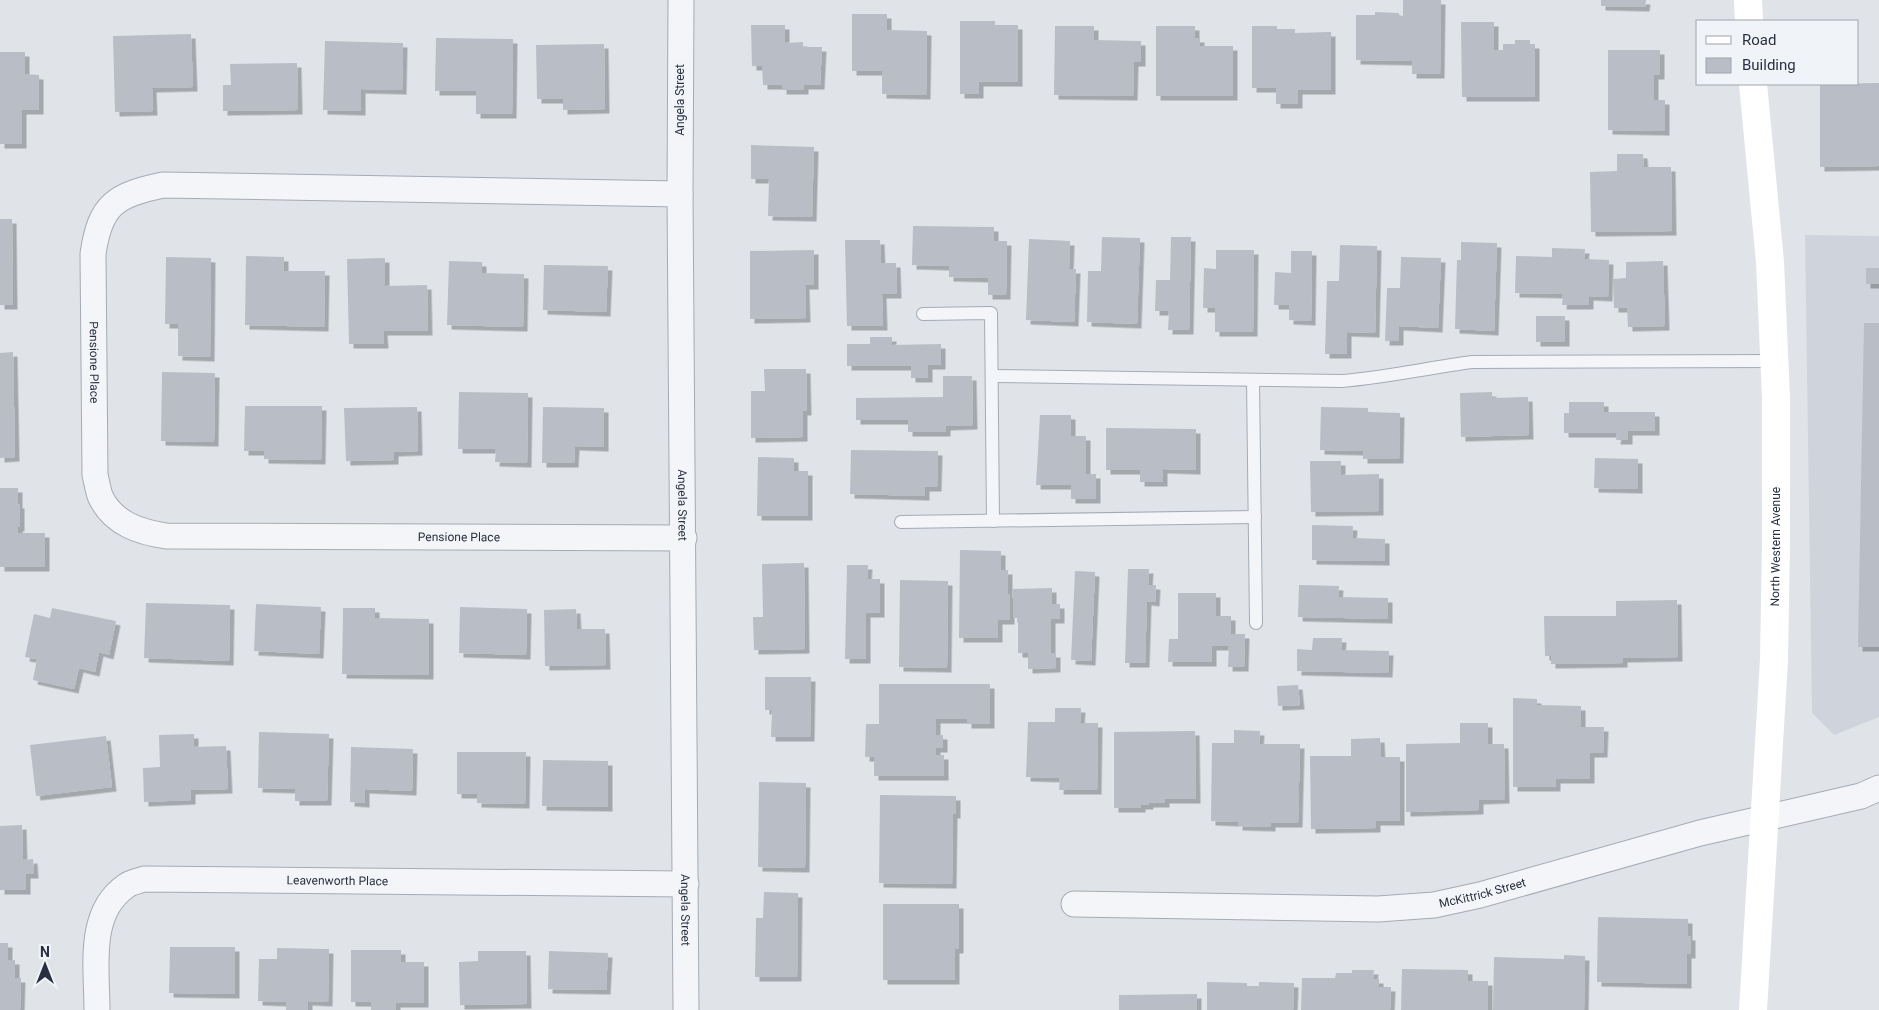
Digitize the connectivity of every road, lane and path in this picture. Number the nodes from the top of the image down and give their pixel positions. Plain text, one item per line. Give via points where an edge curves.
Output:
1 (681, 0) edge
2 (1748, 0) edge
3 (1749, 20) edge
4 (1753, 85) edge
5 (680, 194) junction
6 (923, 314) dead end
7 (1774, 361) junction
8 (992, 376) junction
9 (1253, 380) junction
10 (1255, 517) junction
11 (994, 520) junction
12 (901, 522) dead end
13 (684, 538) junction
14 (1256, 623) dead end
15 (1879, 788) edge
16 (1765, 817) junction
17 (686, 884) junction
18 (1074, 904) dead end
19 (97, 1010) edge
20 (686, 1010) edge
21 (1753, 1010) edge

1 - 5 street, Angela Street
2 - 3 main road
4 - 7 main road, North Western Avenue via 1770,262
5 - 13 street, Angela Street
5 - 13 street, Pensione Place via 163,186 134,192 115,202 103,216 93,254 95,475 101,498 125,524 145,533 166,536
6 - 8 lane via 991,313
7 - 9 lane via 1472,362 1342,381
7 - 16 main road, North Western Avenue via 1774,660
8 - 9 lane
8 - 11 lane
9 - 10 lane
10 - 11 lane
10 - 14 lane
11 - 12 lane
13 - 17 street, Angela Street
15 - 16 street, McKittrick Street via 1861,796
16 - 18 street, McKittrick Street via 1434,906 1378,909
16 - 21 main road, North Western Avenue
17 - 19 street, Leavenworth Place via 144,879 127,885 102,914 98,931
17 - 20 street, Angela Street

